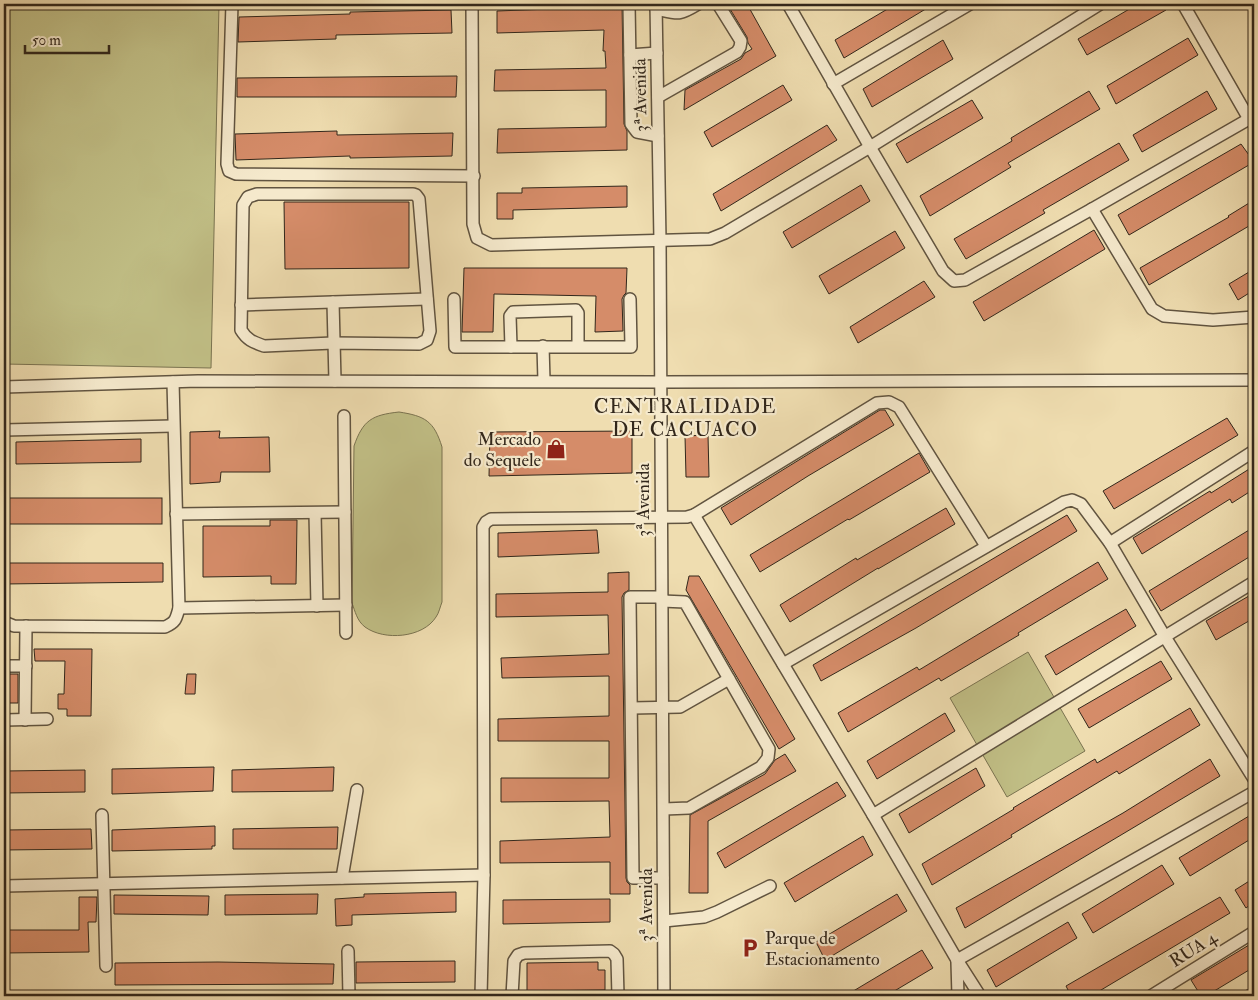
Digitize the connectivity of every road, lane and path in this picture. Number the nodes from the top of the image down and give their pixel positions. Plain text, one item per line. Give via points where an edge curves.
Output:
1 (232, 4) edge
2 (472, 4) edge
3 (629, 4) edge
4 (698, 4) edge
5 (718, 4) edge
6 (788, 4) edge
7 (970, 4) edge
8 (1100, 4) edge
9 (1183, 4) edge
10 (656, 6) edge
11 (657, 53) junction
12 (630, 55) junction
13 (834, 84) junction
14 (658, 97) junction
15 (1251, 119) edge
16 (658, 136) junction
17 (870, 148) junction
18 (474, 176) junction
19 (1092, 209) junction
20 (660, 240) junction
21 (630, 298) dead end
22 (427, 299) junction
23 (454, 299) dead end
24 (333, 302) junction
25 (241, 305) junction
26 (1254, 316) edge
27 (333, 343) junction
28 (543, 346) junction
29 (578, 346) junction
30 (511, 347) junction
31 (1254, 380) edge
32 (335, 381) junction
33 (544, 381) junction
34 (173, 382) junction
35 (661, 382) junction
36 (4, 387) edge
37 (344, 416) dead end
38 (174, 426) junction
39 (4, 430) edge
40 (1254, 451) edge
41 (345, 512) junction
42 (315, 513) junction
43 (176, 514) junction
44 (694, 515) junction
45 (661, 518) junction
46 (1110, 543) junction
47 (986, 546) junction
48 (1254, 582) edge
49 (662, 599) junction
50 (346, 605) junction
51 (317, 606) junction
52 (179, 608) junction
53 (4, 622) edge
54 (26, 626) junction
55 (346, 633) dead end
56 (1165, 637) junction
57 (783, 664) junction
58 (4, 666) edge
59 (26, 666) junction
60 (729, 679) junction
61 (663, 707) junction
62 (632, 708) junction
63 (47, 719) dead end
64 (4, 720) edge
65 (25, 720) junction
66 (1254, 779) edge
67 (357, 790) dead end
68 (1254, 792) edge
69 (664, 809) junction
70 (102, 815) dead end
71 (872, 815) junction
72 (484, 875) junction
73 (342, 878) junction
74 (663, 878) junction
75 (105, 884) junction
76 (4, 886) edge
77 (770, 886) dead end
78 (664, 921) junction
79 (1254, 932) edge
80 (348, 951) dead end
81 (956, 960) junction
82 (106, 966) dead end
83 (1254, 994) edge
84 (349, 996) edge
85 (481, 996) edge
86 (512, 996) edge
87 (618, 996) edge
88 (664, 996) edge
89 (958, 996) edge
90 (980, 996) edge
91 (1151, 996) edge
92 (1249, 996) edge

1 - 18 street via 226,164 229,171 236,174
2 - 18 street
3 - 12 street
4 - 10 street via 678,14
5 - 14 street via 741,41 740,47
6 - 13 street
7 - 13 street
8 - 17 street
9 - 15 street
10 - 11 street, 3ª Avenida
11 - 12 street
11 - 14 street, 3ª Avenida
12 - 16 street via 631,124 637,132
13 - 17 street
14 - 16 street, 3ª Avenida
15 - 19 street
16 - 20 street, 3ª Avenida
17 - 19 street via 943,271 954,281 965,280
17 - 20 street via 725,233 710,239
18 - 20 street via 473,224 477,238 491,245
19 - 26 street via 1152,309 1164,316 1213,320
20 - 35 street, 3ª Avenida
21 - 29 street via 630,347
22 - 24 street
22 - 25 street via 419,199 416,195 257,194 248,197 243,206
22 - 27 street via 430,331 427,340 419,344
23 - 30 street via 455,347
24 - 25 street
24 - 27 street
25 - 27 street via 241,330 254,343 264,346
27 - 32 street
28 - 29 street
28 - 30 street
28 - 33 street
29 - 30 street via 576,310 513,312 510,316
31 - 35 street
32 - 33 street
32 - 34 street
33 - 35 street
34 - 36 street
34 - 38 street
35 - 45 street, 3ª Avenida
37 - 41 street
38 - 39 street
38 - 43 street
40 - 46 street
41 - 42 street
41 - 50 street
42 - 43 street
42 - 51 street
43 - 52 street
44 - 45 street
44 - 47 street via 877,403 889,402 899,406
44 - 57 street
45 - 49 street, 3ª Avenida
45 - 72 street via 491,520 483,527
46 - 47 street via 1081,504 1072,500
46 - 56 street
47 - 57 street
48 - 56 street
49 - 60 street via 685,602
49 - 61 street, 3ª Avenida
49 - 62 street via 630,597
50 - 51 street
50 - 55 street
51 - 52 street
52 - 54 street via 173,624 165,627
53 - 54 street
54 - 59 street
56 - 66 street
56 - 71 street
57 - 71 street
58 - 59 street
59 - 65 street
60 - 61 street via 680,707
60 - 69 street via 769,749 768,758 761,767 689,808
61 - 62 street
61 - 69 street, 3ª Avenida
62 - 74 street via 633,878
63 - 65 street
64 - 65 street
67 - 73 street
68 - 81 street
69 - 74 street, 3ª Avenida
70 - 75 street
71 - 81 street
72 - 73 street
72 - 85 street
73 - 75 street
74 - 78 street, 3ª Avenida
75 - 76 street
75 - 82 street
77 - 78 street via 704,917
78 - 88 street, 3ª Avenida
79 - 91 street, RUA 4
80 - 84 street
81 - 89 street
81 - 90 street
83 - 92 street
86 - 87 street via 514,961 524,952 610,951 617,959

